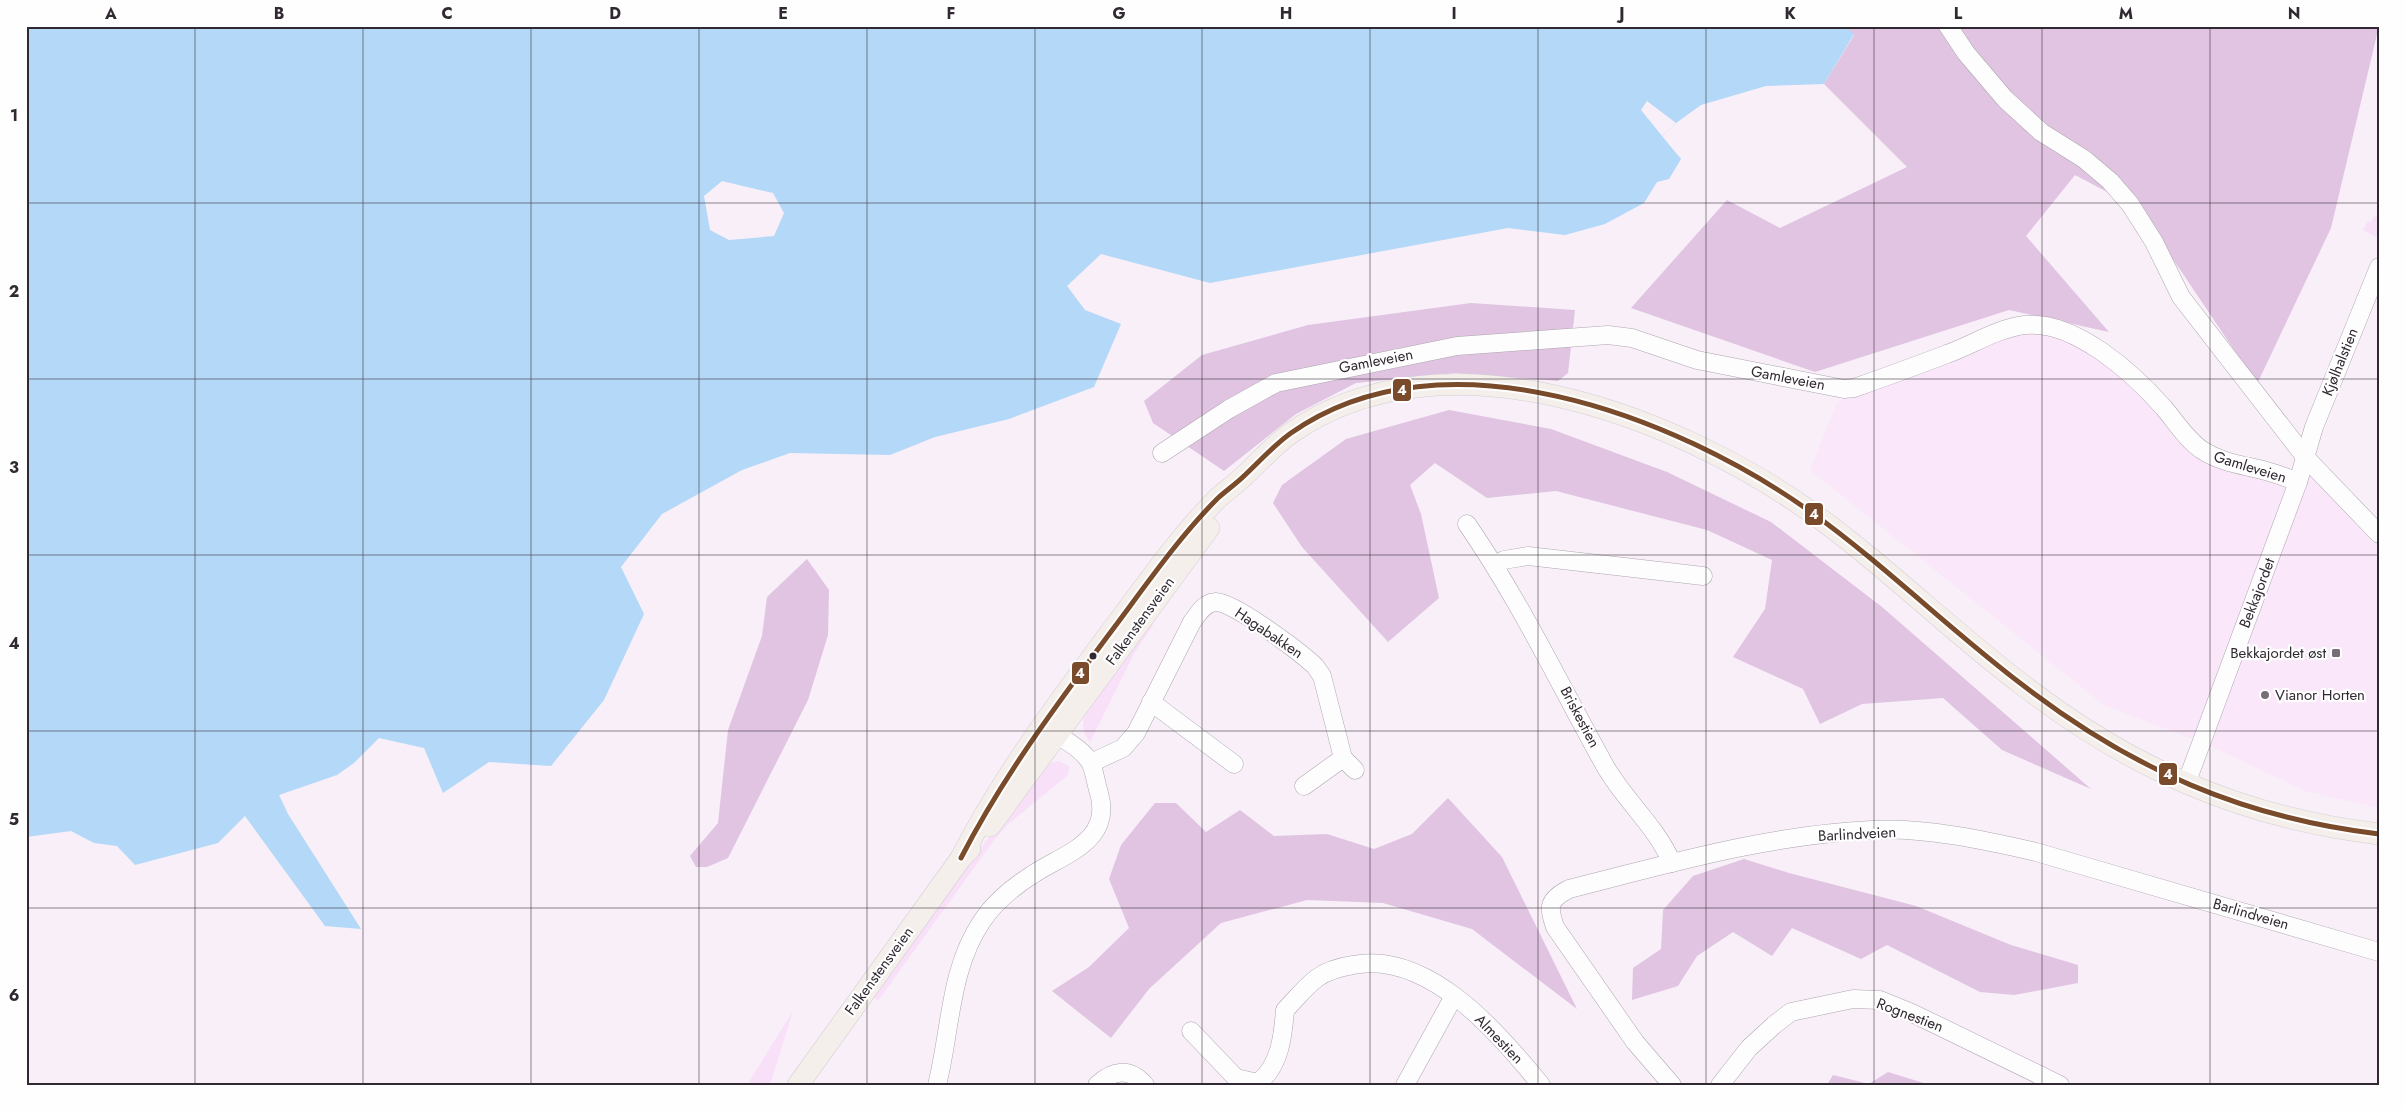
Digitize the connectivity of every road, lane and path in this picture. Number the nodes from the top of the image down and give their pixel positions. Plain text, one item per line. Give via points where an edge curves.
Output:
1 (1948, 26) edge
2 (2379, 267) edge
3 (1162, 453) dead end
4 (2306, 458) junction
5 (2298, 482) junction
6 (1467, 524) dead end
7 (2379, 534) edge
8 (1495, 565) junction
9 (1703, 576) dead end
10 (1151, 702) junction
11 (1050, 730) junction
12 (1090, 763) junction
13 (1234, 764) dead end
14 (2186, 784) junction
15 (1304, 786) dead end
16 (2379, 834) edge
17 (1672, 863) junction
18 (2379, 952) edge
19 (1454, 996) junction
20 (1191, 1031) dead end
21 (798, 1085) edge
22 (937, 1085) edge
23 (1097, 1085) edge
24 (1145, 1085) edge
25 (1405, 1085) edge
26 (1541, 1085) edge
27 (1672, 1085) edge
28 (1720, 1085) edge
29 (2060, 1085) edge

1 - 4 street, Gamleveien via 2005,100 2040,132 2084,159 2130,204 2154,242 2181,297
2 - 4 street, Kjølhalstien via 2317,419
3 - 5 street, Gamleveien via 1276,383 1457,346 1608,335 1632,338 1697,360 1844,389 1948,354 2000,332 2024,325 2043,325 2101,350 2118,362 2200,449 2218,459
4 - 5 street, Bekkajordet
4 - 7 street, Gamleveien
5 - 14 street, Bekkajordet
6 - 8 street, Briskestien
8 - 9 street via 1528,556
8 - 17 street, Briskestien via 1616,783 1653,828
10 - 12 street, Hagabakken via 1136,733 1123,748
10 - 13 street
10 - 15 street, Hagabakken via 1192,622 1203,607 1214,602 1223,603 1251,619 1315,666 1322,676 1349,764
11 - 12 street via 1081,752
11 - 14 main road, Falkenstensveien via 1166,560 1216,501 1288,434 1322,414 1387,391 1423,386 1490,387 1569,399 1625,416 1722,459 1809,510 2064,716 2110,746
11 - 21 main road, Falkenstensveien via 991,801 961,858
12 - 22 street via 1101,799 1102,815 1097,828 1077,849 1012,889 982,920 962,960 956,981
14 - 16 main road, Falkenstensveien via 2242,806 2289,819
17 - 18 street, Barlindveien via 1791,838 1870,830 1942,834 2036,852
17 - 27 street, Barlindveien via 1569,889 1557,895 1550,904 1555,927 1635,1042
19 - 20 street, Almestien via 1416,973 1394,966 1376,963 1338,968 1317,978 1285,1010 1283,1041 1267,1077 1258,1083 1236,1078
19 - 25 street
19 - 26 street, Almestien via 1490,1028
23 - 24 street via 1108,1075 1119,1071 1131,1074
28 - 29 street, Rognestien via 1749,1048 1791,1012 1854,998 1880,1000 1912,1013

